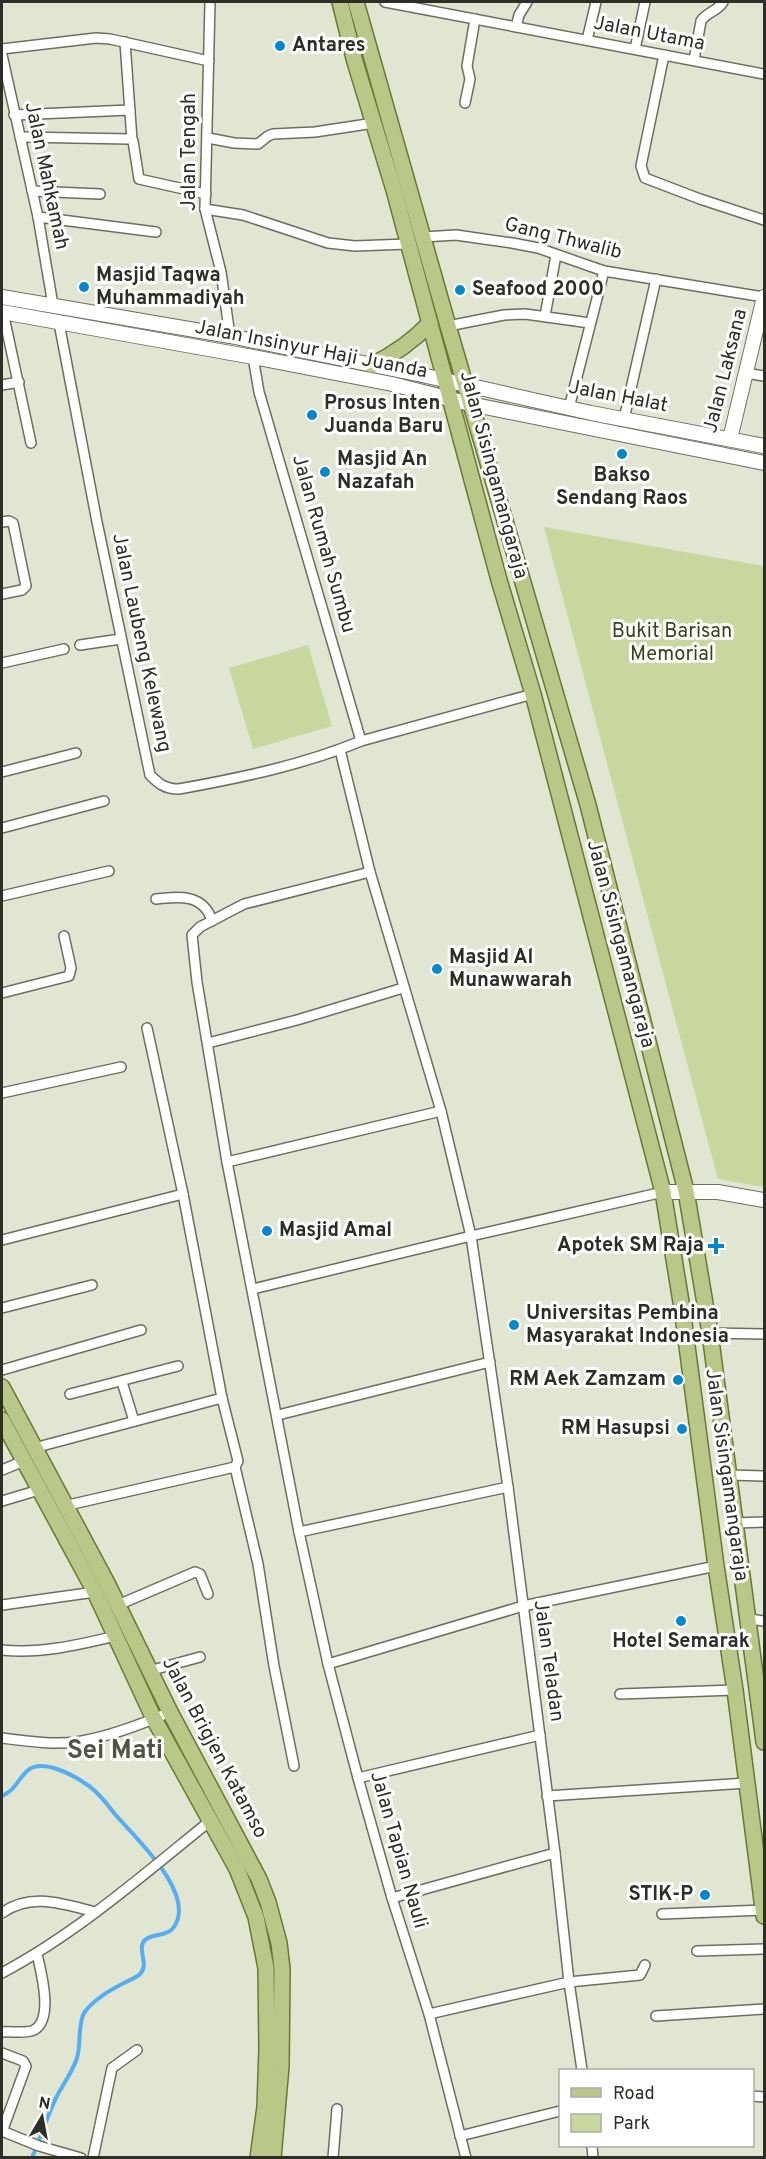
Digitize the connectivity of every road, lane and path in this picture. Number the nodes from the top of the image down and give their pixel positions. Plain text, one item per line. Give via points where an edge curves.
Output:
1 (210, 2) edge
2 (340, 2) edge
3 (356, 2) edge
4 (385, 2) edge
5 (527, 2) edge
6 (596, 2) edge
7 (645, 2) edge
8 (723, 2) edge
9 (476, 19) junction
10 (516, 27) junction
11 (587, 40) junction
12 (125, 42) junction
13 (2, 49) edge
14 (635, 49) junction
15 (2, 55) edge
16 (664, 55) junction
17 (694, 60) junction
18 (209, 61) junction
19 (765, 74) edge
20 (465, 103) dead end
21 (130, 110) junction
22 (14, 115) junction
23 (374, 123) junction
24 (20, 137) junction
25 (207, 138) junction
26 (132, 140) junction
27 (32, 191) junction
28 (100, 194) dead end
29 (206, 194) junction
30 (205, 209) junction
31 (38, 217) junction
32 (765, 220) edge
33 (156, 232) dead end
34 (423, 237) junction
35 (407, 244) junction
36 (556, 255) junction
37 (604, 271) junction
38 (656, 279) junction
39 (2, 297) edge
40 (764, 297) edge
41 (53, 305) junction
42 (2, 312) edge
43 (545, 316) junction
44 (59, 323) junction
45 (430, 323) junction
46 (590, 323) junction
47 (448, 326) junction
48 (230, 336) junction
49 (253, 357) junction
50 (372, 365) junction
51 (746, 373) junction
52 (765, 376) edge
53 (445, 380) junction
54 (19, 382) junction
55 (2, 385) edge
56 (465, 385) junction
57 (450, 398) junction
58 (470, 404) junction
59 (569, 408) junction
60 (624, 419) junction
61 (730, 439) junction
62 (31, 443) dead end
63 (765, 446) edge
64 (726, 455) junction
65 (765, 463) edge
66 (2, 522) edge
67 (2, 594) edge
68 (121, 639) junction
69 (80, 645) dead end
70 (64, 649) dead end
71 (2, 663) edge
72 (553, 688) junction
73 (533, 694) junction
74 (361, 741) junction
75 (339, 750) junction
76 (76, 753) dead end
77 (2, 772) edge
78 (104, 801) dead end
79 (2, 828) edge
80 (109, 871) dead end
81 (370, 872) junction
82 (2, 896) edge
83 (156, 898) dead end
84 (614, 911) junction
85 (592, 917) junction
86 (212, 921) junction
87 (64, 936) dead end
88 (403, 988) junction
89 (2, 993) edge
90 (147, 1028) dead end
91 (208, 1043) junction
92 (121, 1067) dead end
93 (2, 1093) edge
94 (441, 1111) junction
95 (227, 1161) junction
96 (686, 1191) junction
97 (663, 1192) junction
98 (183, 1194) junction
99 (765, 1200) edge
100 (471, 1236) junction
101 (2, 1240) edge
102 (92, 1286) dead end
103 (253, 1289) junction
104 (2, 1308) edge
105 (141, 1330) dead end
106 (710, 1333) junction
107 (765, 1334) edge
108 (490, 1362) junction
109 (178, 1366) dead end
110 (2, 1370) edge
111 (122, 1382) junction
112 (2, 1387) edge
113 (70, 1394) dead end
114 (222, 1398) junction
115 (278, 1415) junction
116 (2, 1420) edge
117 (134, 1421) junction
118 (34, 1448) junction
119 (24, 1461) junction
120 (235, 1467) junction
121 (2, 1470) edge
122 (729, 1475) junction
123 (765, 1476) edge
124 (508, 1487) junction
125 (39, 1490) junction
126 (2, 1501) edge
127 (64, 1506) junction
128 (765, 1522) edge
129 (736, 1523) junction
130 (300, 1532) junction
131 (716, 1566) junction
132 (95, 1592) junction
133 (208, 1594) dead end
134 (2, 1605) edge
135 (118, 1605) junction
136 (523, 1606) junction
137 (757, 1620) edge
138 (116, 1636) junction
139 (2, 1650) edge
140 (200, 1657) dead end
141 (328, 1664) junction
142 (150, 1671) junction
143 (735, 1689) junction
144 (620, 1694) dead end
145 (170, 1712) junction
146 (154, 1719) junction
147 (540, 1735) junction
148 (2, 1738) edge
149 (765, 1742) edge
150 (294, 1766) dead end
151 (358, 1778) junction
152 (747, 1783) junction
153 (548, 1796) junction
154 (210, 1821) junction
155 (555, 1853) junction
156 (392, 1898) junction
157 (95, 1912) junction
158 (2, 1913) edge
159 (764, 1913) edge
160 (662, 1914) dead end
161 (765, 1948) edge
162 (697, 1951) dead end
163 (37, 1954) junction
164 (645, 1965) dead end
165 (2, 1973) edge
166 (569, 1982) junction
167 (765, 2009) edge
168 (429, 2014) junction
169 (657, 2016) dead end
170 (2, 2032) edge
171 (137, 2050) dead end
172 (2, 2053) edge
173 (582, 2069) edge
174 (337, 2109) dead end
175 (559, 2111) edge
176 (2, 2132) edge
177 (460, 2136) junction
178 (81, 2157) edge
179 (93, 2157) edge
180 (258, 2157) edge
181 (273, 2157) edge
182 (333, 2157) edge
183 (466, 2157) edge

1 - 18 street, Jalan Tengah
2 - 23 main road, Jalan Sisingamangaraja
3 - 34 main road, Jalan Sisingamangaraja
4 - 9 street, Jalan Utama
5 - 10 street
6 - 11 street
7 - 14 street
8 - 17 street via 701,21
9 - 10 street, Jalan Utama
9 - 20 street
10 - 11 street, Jalan Utama
11 - 14 street, Jalan Utama
12 - 13 street via 96,38
12 - 18 street
12 - 21 street
14 - 16 street, Jalan Utama
15 - 22 street, Jalan Mahkamah
16 - 17 street, Jalan Utama
16 - 32 street via 641,166 645,178
17 - 19 street, Jalan Utama
18 - 25 street, Jalan Tengah
21 - 22 street
21 - 26 street
22 - 24 street, Jalan Mahkamah
23 - 25 street via 273,134 258,144
23 - 35 main road, Jalan Sisingamangaraja
24 - 26 street
24 - 27 street, Jalan Mahkamah
25 - 29 street, Jalan Tengah
26 - 29 street via 139,179
27 - 28 street
27 - 31 street, Jalan Mahkamah
29 - 30 street, Jalan Tengah
30 - 35 street via 243,215 328,243
30 - 48 street, Jalan Tengah via 221,272
31 - 33 street
31 - 41 street, Jalan Mahkamah
34 - 36 street, Gang Thwalib via 479,237
34 - 47 main road, Jalan Sisingamangaraja
35 - 45 main road, Jalan Sisingamangaraja
36 - 37 street, Gang Thwalib
36 - 43 street
37 - 38 street, Gang Thwalib
37 - 46 street
38 - 40 street, Gang Thwalib
38 - 60 street
39 - 41 main road, Jalan Insinyur Haji Juanda
40 - 51 main road, Jalan Laksana
41 - 48 main road, Jalan Insinyur Haji Juanda
42 - 44 main road, Jalan Insinyur Haji Juanda
42 - 54 street
43 - 46 street
43 - 47 street via 504,315
44 - 49 main road, Jalan Insinyur Haji Juanda
44 - 68 street, Jalan Laubeng Kelewang
45 - 50 main road via 400,350
45 - 53 main road, Jalan Sisingamangaraja
46 - 59 street
47 - 56 main road, Jalan Sisingamangaraja
48 - 50 main road, Jalan Insinyur Haji Juanda
49 - 57 main road, Jalan Insinyur Haji Juanda
49 - 74 street, Jalan Rumah Sumbu via 259,392
50 - 53 main road, Jalan Insinyur Haji Juanda
51 - 52 street
51 - 61 main road, Jalan Laksana
53 - 56 main road, Jalan Insinyur Haji Juanda
53 - 57 main road, Jalan Sisingamangaraja
54 - 55 street
54 - 62 street
56 - 58 main road, Jalan Sisingamangaraja
56 - 59 main road, Jalan Halat
57 - 58 main road, Jalan Insinyur Haji Juanda
57 - 73 main road, Jalan Sisingamangaraja
58 - 64 main road, Jalan Halat
58 - 72 main road, Jalan Sisingamangaraja
59 - 60 main road, Jalan Halat
60 - 61 main road, Jalan Halat
61 - 63 main road, Jalan Halat
61 - 64 street, Jalan Laksana
64 - 65 main road, Jalan Halat
66 - 67 street via 13,523 26,586
68 - 69 street
68 - 75 street, Jalan Laubeng Kelewang via 150,775 160,785 179,789 231,780
70 - 71 street
72 - 73 main road
72 - 84 main road, Jalan Sisingamangaraja
73 - 74 street, Jalan Laubeng Kelewang
73 - 85 main road, Jalan Sisingamangaraja
74 - 75 street, Jalan Laubeng Kelewang
75 - 81 street, Jalan Teladan
76 - 77 street
78 - 79 street
80 - 82 street
81 - 86 street via 244,904
81 - 88 street, Jalan Teladan
83 - 86 street via 195,900 206,908
84 - 85 main road
84 - 96 main road, Jalan Sisingamangaraja
85 - 97 main road, Jalan Sisingamangaraja
86 - 91 street via 192,934
87 - 89 street via 69,976
88 - 91 street
88 - 94 street, Jalan Teladan
90 - 98 street
91 - 95 street
92 - 93 street
94 - 95 street
94 - 100 street, Jalan Teladan
95 - 103 street
96 - 97 main road
96 - 99 main road
96 - 106 main road, Jalan Sisingamangaraja
97 - 100 street
97 - 131 main road, Jalan Sisingamangaraja
98 - 101 street
98 - 114 street
100 - 103 street
100 - 108 street, Jalan Teladan
102 - 104 street
103 - 115 street
105 - 110 street
106 - 107 street
106 - 122 main road, Jalan Sisingamangaraja
108 - 115 street
108 - 124 street, Jalan Teladan
109 - 111 street
111 - 113 street
111 - 117 street
112 - 118 main road, Jalan Brigjen Katamso
114 - 117 street
114 - 120 street via 238,1461
115 - 130 street
116 - 119 main road, Jalan Brigjen Katamso
117 - 118 street
118 - 127 main road, Jalan Brigjen Katamso
119 - 121 street
119 - 125 main road, Jalan Brigjen Katamso
120 - 127 street
120 - 150 street via 258,1564
122 - 123 street
122 - 129 main road, Jalan Sisingamangaraja
124 - 130 street
124 - 136 street, Jalan Teladan
125 - 126 street
125 - 132 main road, Jalan Brigjen Katamso
127 - 135 main road, Jalan Brigjen Katamso
128 - 129 street
129 - 137 main road, Jalan Sisingamangaraja
130 - 141 street, Jalan Tapian Nauli
131 - 136 street
131 - 143 main road, Jalan Sisingamangaraja
132 - 134 street
132 - 138 main road, Jalan Brigjen Katamso
133 - 135 street via 200,1574 195,1572
135 - 142 main road, Jalan Brigjen Katamso
136 - 141 street
136 - 147 street, Jalan Teladan
137 - 149 main road, Jalan Sisingamangaraja
138 - 139 street via 68,1647 26,1652
138 - 146 main road, Jalan Brigjen Katamso
140 - 142 street
141 - 151 street, Jalan Tapian Nauli
142 - 145 main road, Jalan Brigjen Katamso
143 - 144 street
143 - 152 main road, Jalan Sisingamangaraja
145 - 146 street
145 - 181 main road, Jalan Brigjen Katamso via 259,1879 279,1943 281,2066
146 - 148 street via 75,1742
146 - 154 main road, Jalan Brigjen Katamso
147 - 151 street
147 - 153 street, Jalan Teladan
151 - 156 street, Jalan Tapian Nauli
152 - 153 street
152 - 159 main road, Jalan Sisingamangaraja
153 - 155 street, Jalan Teladan
154 - 157 street
154 - 180 main road, Jalan Brigjen Katamso via 247,1891 266,1968 265,2106
155 - 156 street
155 - 166 street, Jalan Teladan
156 - 168 street, Jalan Tapian Nauli
157 - 158 street via 31,1901
157 - 163 street
159 - 160 street
161 - 162 street
163 - 165 street
163 - 170 street via 45,1995 44,2016 31,2031
164 - 166 street via 640,1975
166 - 168 street
166 - 173 street, Jalan Teladan
167 - 169 street
168 - 177 street, Jalan Tapian Nauli
171 - 179 street via 112,2068
172 - 176 street via 26,2066
174 - 182 street
175 - 177 street
176 - 178 street
177 - 183 street, Jalan Tapian Nauli

